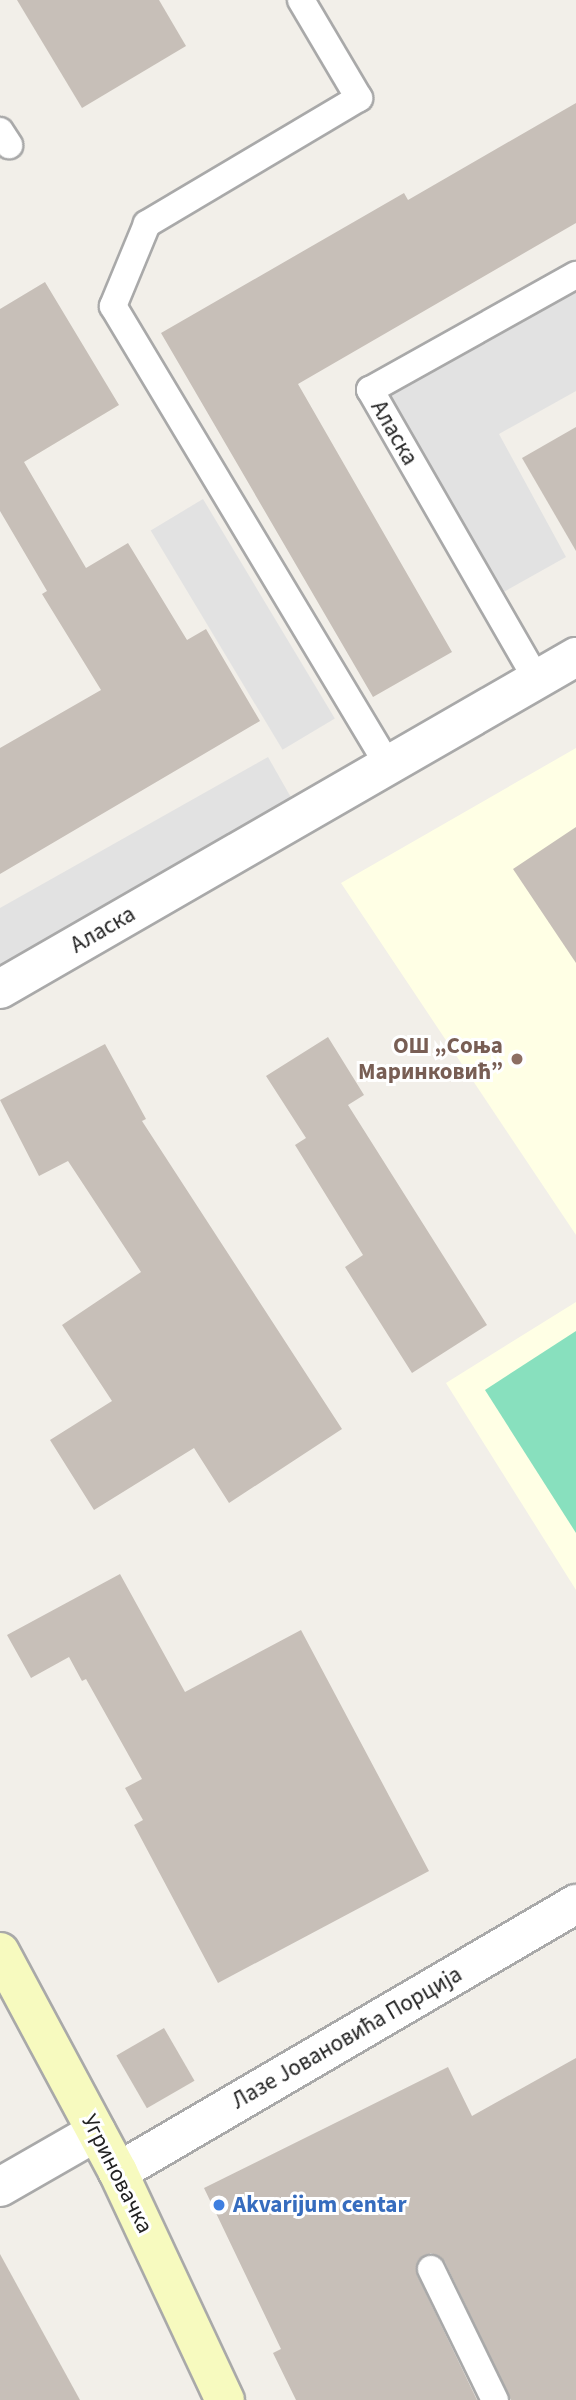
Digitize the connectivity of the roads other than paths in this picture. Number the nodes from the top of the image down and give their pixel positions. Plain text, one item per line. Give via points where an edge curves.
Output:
1 (301, 0) edge
2 (576, 275) edge
3 (576, 657) edge
4 (537, 680) junction
5 (388, 765) junction
6 (0, 989) edge
7 (576, 1904) edge
8 (0, 1952) edge
9 (96, 2132) junction
10 (118, 2172) junction
11 (0, 2187) edge
12 (431, 2269) dead end
13 (225, 2400) edge
14 (495, 2400) edge

1 - 5 lane via 359,99 147,224 113,306
2 - 4 lane, Аласка via 370,390
3 - 4 street, Аласка
4 - 5 street, Аласка
5 - 6 street, Аласка
7 - 10 street, Лазе Јовановића Порција
8 - 9 main road, Угриновачка
9 - 10 main road, Угриновачка
9 - 11 street
10 - 13 main road, Угриновачка
12 - 14 lane

